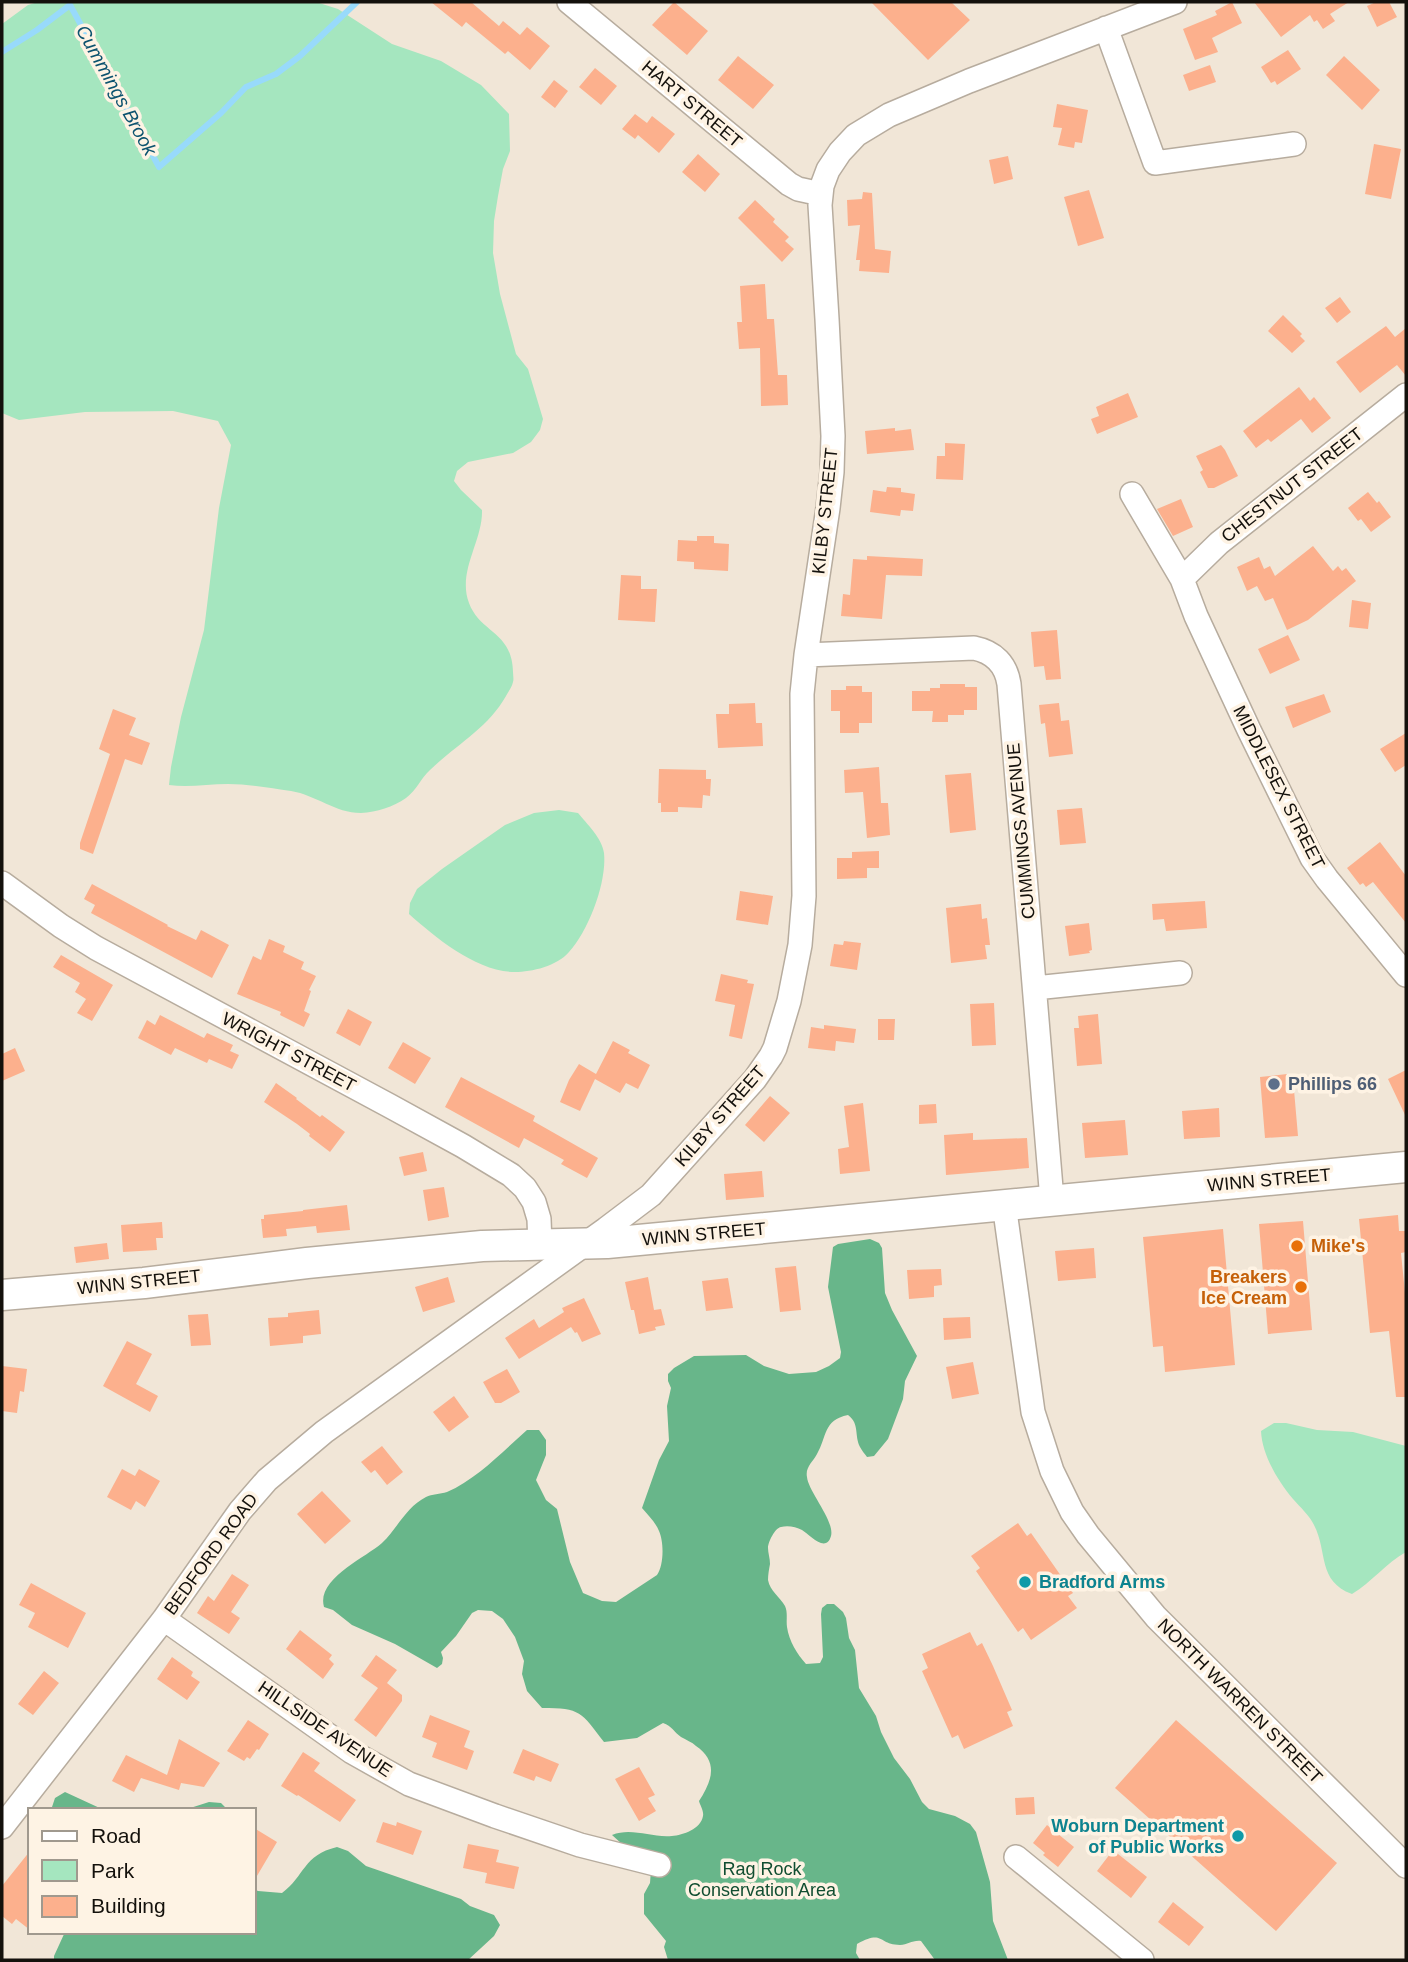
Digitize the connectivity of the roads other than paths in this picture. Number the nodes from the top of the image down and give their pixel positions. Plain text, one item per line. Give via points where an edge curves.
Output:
1 (569, 2) edge
2 (1175, 2) edge
3 (1106, 28) junction
4 (1294, 144) dead end
5 (821, 194) junction
6 (1406, 395) edge
7 (1132, 494) dead end
8 (1182, 579) junction
9 (806, 655) junction
10 (2, 883) edge
11 (1180, 974) dead end
12 (1406, 975) edge
13 (1035, 988) junction
14 (1406, 1167) edge
15 (1052, 1200) junction
16 (1004, 1205) junction
17 (584, 1244) junction
18 (540, 1245) junction
19 (2, 1294) edge
20 (164, 1619) junction
21 (2, 1827) edge
22 (1016, 1857) dead end
23 (659, 1865) dead end
24 (1406, 1866) edge
25 (1142, 1960) edge

1 - 5 street, HART STREET via 789,184
2 - 3 street, KILBY STREET
3 - 4 street via 1155,163
3 - 5 street, KILBY STREET via 913,103 869,126 832,162
5 - 9 street, KILBY STREET via 832,472
6 - 8 street, CHESTNUT STREET via 1219,542
7 - 8 street, MIDDLESEX STREET
8 - 12 street, MIDDLESEX STREET via 1312,858
9 - 13 street, CUMMINGS AVENUE via 967,647 987,652 1002,665 1009,684
9 - 17 street, KILBY STREET via 802,694 803,908 800,945 775,1048 763,1068 651,1195
10 - 18 street, WRIGHT STREET via 96,948 511,1175 534,1202
11 - 13 street
13 - 15 street, CUMMINGS AVENUE
14 - 15 main road, WINN STREET
15 - 16 main road, WINN STREET
16 - 17 main road, WINN STREET
16 - 24 street, NORTH WARREN STREET via 1033,1412 1052,1471 1072,1512 1156,1617
17 - 18 main road, WINN STREET
17 - 20 street, BEDFORD ROAD via 284,1464 240,1511
18 - 19 main road, WINN STREET via 409,1252 144,1283
20 - 21 street, BEDFORD ROAD
20 - 23 street, HILLSIDE AVENUE via 352,1752 409,1784 580,1845
22 - 25 street

